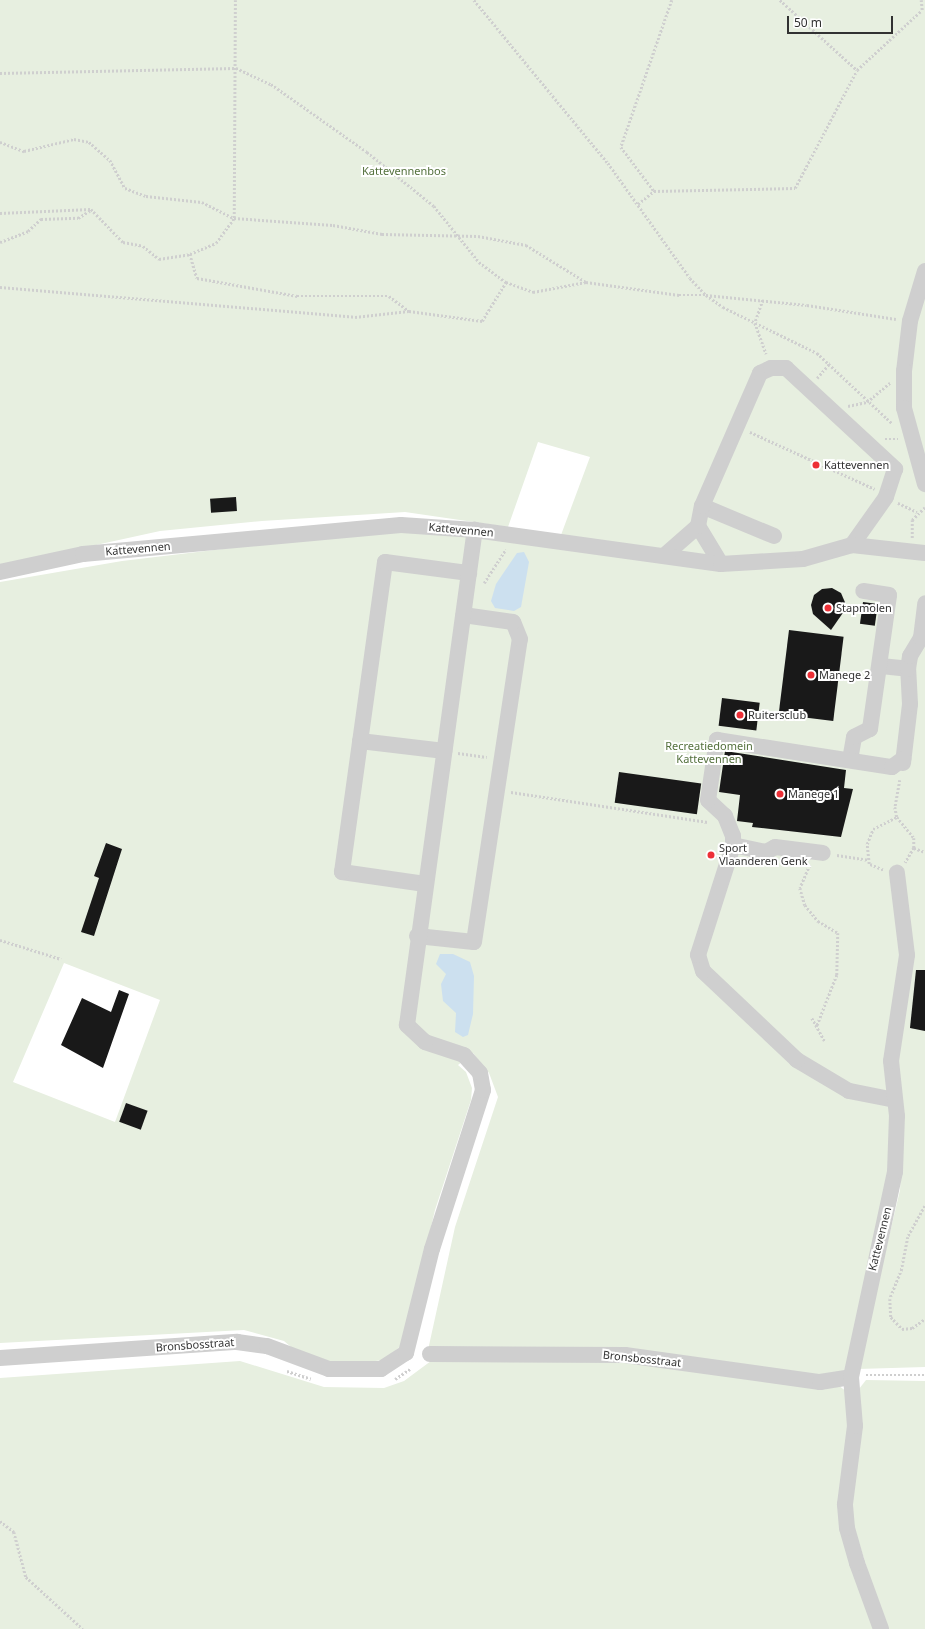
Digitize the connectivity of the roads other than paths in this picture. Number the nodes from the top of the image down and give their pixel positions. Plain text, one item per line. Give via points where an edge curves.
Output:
1 (925, 271) edge
2 (925, 484) edge
3 (702, 506) junction
4 (698, 526) junction
5 (475, 530) junction
6 (774, 536) dead end
7 (852, 545) junction
8 (923, 552) edge
9 (665, 555) junction
10 (721, 564) junction
11 (0, 572) edge
12 (469, 573) junction
13 (863, 591) dead end
14 (925, 603) edge
15 (463, 615) junction
16 (881, 666) junction
17 (908, 668) junction
18 (360, 741) junction
19 (444, 751) junction
20 (850, 760) junction
21 (733, 845) junction
22 (819, 853) road end
23 (897, 871) road end
24 (425, 884) junction
25 (417, 936) junction
26 (895, 1100) junction
27 (430, 1354) road end
28 (0, 1358) edge
29 (851, 1377) junction
30 (881, 1629) edge

1 - 2 street via 910,321 904,371 904,408 910,439
3 - 4 street
3 - 6 street
3 - 7 street via 760,373 771,368 786,368 895,469 886,497
4 - 9 street
4 - 10 street
5 - 9 street, Kattevennen
5 - 11 street, Kattevennen via 393,525 83,554
5 - 12 street
7 - 8 street, Kattevennen via 885,546
7 - 10 street, Kattevennen via 803,559
9 - 10 street, Kattevennen
12 - 15 street
12 - 18 street via 385,562
13 - 16 street via 889,595
14 - 17 street via 921,638 910,656
15 - 19 street
15 - 25 street via 513,622 520,639 474,942
16 - 17 street
16 - 20 street via 870,729 854,737
17 - 20 street via 910,704 903,761 892,767
18 - 19 street
18 - 24 street via 342,872
19 - 24 street
20 - 21 street via 717,740 708,800 728,825
21 - 22 street via 766,852 776,848
21 - 26 street via 698,956 703,971 797,1060 849,1091
23 - 26 street, Kattevennen via 907,954 891,1061
24 - 25 street
25 - 28 street, Bronsbosstraat via 407,1026 425,1042 464,1055 480,1074 483,1090 432,1248 406,1353 381,1369 329,1369 267,1346 237,1342
26 - 29 street, Kattevennen via 895,1172
27 - 29 street, Bronsbosstraat via 625,1355 820,1382
29 - 30 street, Kattevennen via 856,1426 845,1504 847,1528

